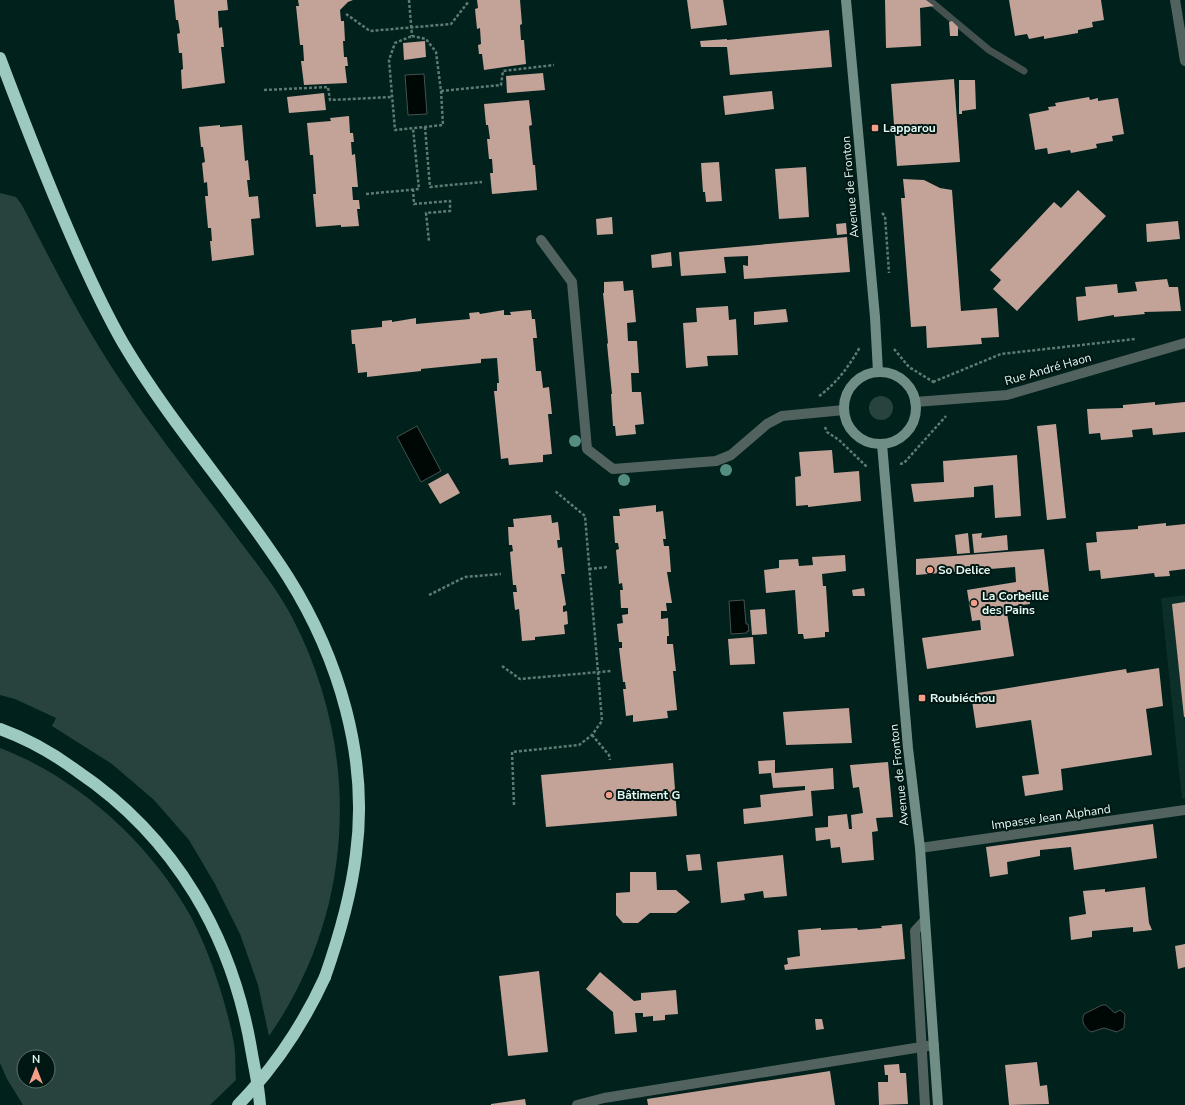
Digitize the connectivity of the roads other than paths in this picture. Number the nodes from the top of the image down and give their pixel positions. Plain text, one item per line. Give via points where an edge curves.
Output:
1 (846, 0) edge
2 (1175, 0) edge
3 (0, 58) edge
4 (1185, 61) edge
5 (541, 240) dead end
6 (1185, 343) edge
7 (878, 372) junction
8 (915, 402) junction
9 (844, 410) junction
10 (882, 444) junction
11 (0, 730) edge
12 (1185, 810) edge
13 (920, 848) junction
14 (924, 921) junction
15 (934, 1045) junction
16 (921, 1047) junction
17 (238, 1105) edge
18 (260, 1105) edge
19 (577, 1105) edge
20 (925, 1105) edge
21 (938, 1105) edge

1 - 7 main road, Avenue de Fronton
2 - 4 street
3 - 17 highway, bridge via 31,142 94,291 124,345 184,434 288,577 316,628 341,689 354,748 359,799 357,852 349,896 325,977 311,1007 290,1043
5 - 9 street via 572,282 587,449 614,469 716,461 731,454 767,424 782,416
6 - 8 street, Rue André Haon via 1007,395
7 - 8 main road via 893,374 905,382
7 - 9 main road via 864,375 853,384 846,396
8 - 10 main road via 911,426 903,435
9 - 10 main road via 847,423 856,434 868,441
10 - 13 main road, Avenue de Fronton via 908,748
11 - 18 highway via 55,755 91,780 126,808 182,873 206,912 233,973 249,1035
12 - 13 street, Impasse Jean Alphand
13 - 14 main road, Avenue de Fronton
14 - 15 main road, Avenue de Fronton
14 - 16 street via 915,931
15 - 16 street
15 - 21 main road, Avenue de Fronton
16 - 19 street via 612,1097
16 - 20 street

